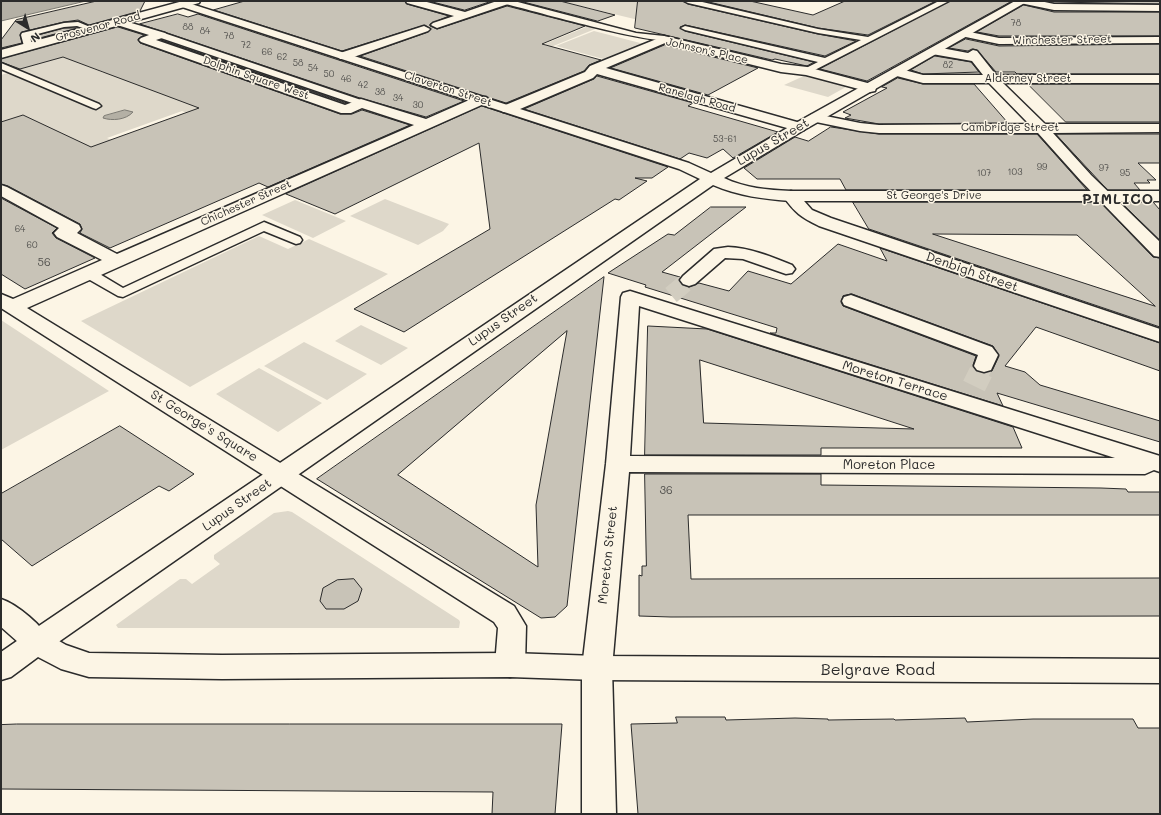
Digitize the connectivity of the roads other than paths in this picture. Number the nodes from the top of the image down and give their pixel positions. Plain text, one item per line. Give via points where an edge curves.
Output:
1 (411, 1) edge
2 (506, 1) edge
3 (688, 1) edge
4 (945, 1) edge
5 (1023, 1) edge
6 (1114, 1) edge
7 (189, 3) edge
8 (1124, 8) junction
9 (1160, 8) edge
10 (464, 15) junction
11 (1142, 21) dead end
12 (118, 22) junction
13 (437, 25) dead end
14 (685, 28) dead end
15 (424, 29) dead end
16 (965, 34) junction
17 (1158, 34) edge
18 (161, 35) junction
19 (664, 39) junction
20 (868, 39) junction
21 (936, 51) junction
22 (1, 54) edge
23 (344, 56) junction
24 (826, 61) junction
25 (1, 66) edge
26 (594, 69) junction
27 (806, 71) junction
28 (897, 72) junction
29 (992, 79) junction
30 (1160, 79) edge
31 (870, 88) junction
32 (481, 100) junction
33 (361, 104) junction
34 (96, 106) dead end
35 (508, 109) junction
36 (816, 118) junction
37 (426, 124) junction
38 (799, 127) junction
39 (860, 128) junction
40 (1041, 128) junction
41 (1160, 128) edge
42 (835, 131) dead end
43 (712, 177) junction
44 (1, 190) edge
45 (791, 196) junction
46 (1103, 196) junction
47 (1160, 196) edge
48 (296, 240) dead end
49 (1160, 252) edge
50 (117, 261) junction
51 (786, 269) dead end
52 (88, 273) junction
53 (689, 280) tunnel mouth
54 (630, 297) joint
55 (851, 301) dead end
56 (6, 303) edge
57 (1160, 336) edge
58 (984, 366) tunnel mouth
59 (618, 464) junction
60 (1160, 465) edge
61 (281, 474) junction
62 (1, 610) edge
63 (37, 642) junction
64 (510, 665) junction
65 (1, 668) edge
66 (597, 668) junction
67 (1160, 671) edge
68 (599, 814) edge

1 - 10 main road
2 - 10 main road
2 - 19 lane via 636,35
3 - 20 lane via 818,31
4 - 20 lane
5 - 8 main road via 1054,7
5 - 16 main road, Lupus Street
6 - 8 main road
7 - 12 main road, Grosvenor Road
7 - 23 main road, Claverton Street
8 - 9 main road
8 - 11 main road
10 - 13 main road
12 - 18 main road
12 - 22 main road, Grosvenor Road
14 - 24 lane
15 - 23 main road
16 - 17 main road, Winchester Street via 999,41
16 - 21 main road, Lupus Street
18 - 33 lane
18 - 33 main road, Dolphin Square West via 145,40 346,110
19 - 26 main road, Johnson's Place
19 - 27 main road, Johnson's Place via 781,68
20 - 24 lane
21 - 28 main road, Lupus Street
21 - 29 main road via 974,56
23 - 32 main road, Claverton Street
24 - 27 lane
25 - 34 lane
26 - 35 main road, Johnson's Place via 589,75
26 - 38 main road, Ranelagh Road
27 - 31 main road, Johnson's Place
28 - 29 main road, Alderney Street via 923,79
28 - 31 main road, Lupus Street
29 - 30 main road, Alderney Street
29 - 40 main road
31 - 36 main road, Lupus Street
32 - 35 main road, Claverton Street
32 - 37 main road, Chichester Street
33 - 37 main road
35 - 43 main road, Claverton Street
36 - 38 main road, Lupus Street
36 - 39 main road, Cambridge Street
37 - 50 main road, Chichester Street
38 - 43 main road, Lupus Street
39 - 40 main road, Cambridge Street
39 - 42 main road, Cambridge Street
40 - 41 main road, Cambridge Street
40 - 46 main road
43 - 45 main road, St George's Drive via 742,190
43 - 61 main road, Lupus Street
44 - 50 main road via 73,229 63,233
45 - 46 main road, St George's Drive
45 - 57 main road, Denbigh Street via 806,213 825,222
46 - 47 main road, St George's Drive
46 - 49 main road
48 - 52 lane via 264,226 123,293
50 - 52 main road, Chichester Street
51 - 53 main road via 740,252 726,252 720,253
52 - 56 main road, Chichester Street
54 - 59 main road, Moreton Street
54 - 60 main road, Moreton Terrace via 664,300 971,395
55 - 58 main road via 986,351 988,355
56 - 61 main road, St George's Square
59 - 60 main road, Moreton Place
59 - 66 main road, Moreton Street
61 - 63 main road, Lupus Street
61 - 64 main road, St George's Square via 504,614 512,626
62 - 63 main road
63 - 64 main road via 71,660 115,666
63 - 65 main road, Lupus Street
64 - 66 main road
66 - 67 main road, Belgrave Road
66 - 68 main road, Moreton Street

